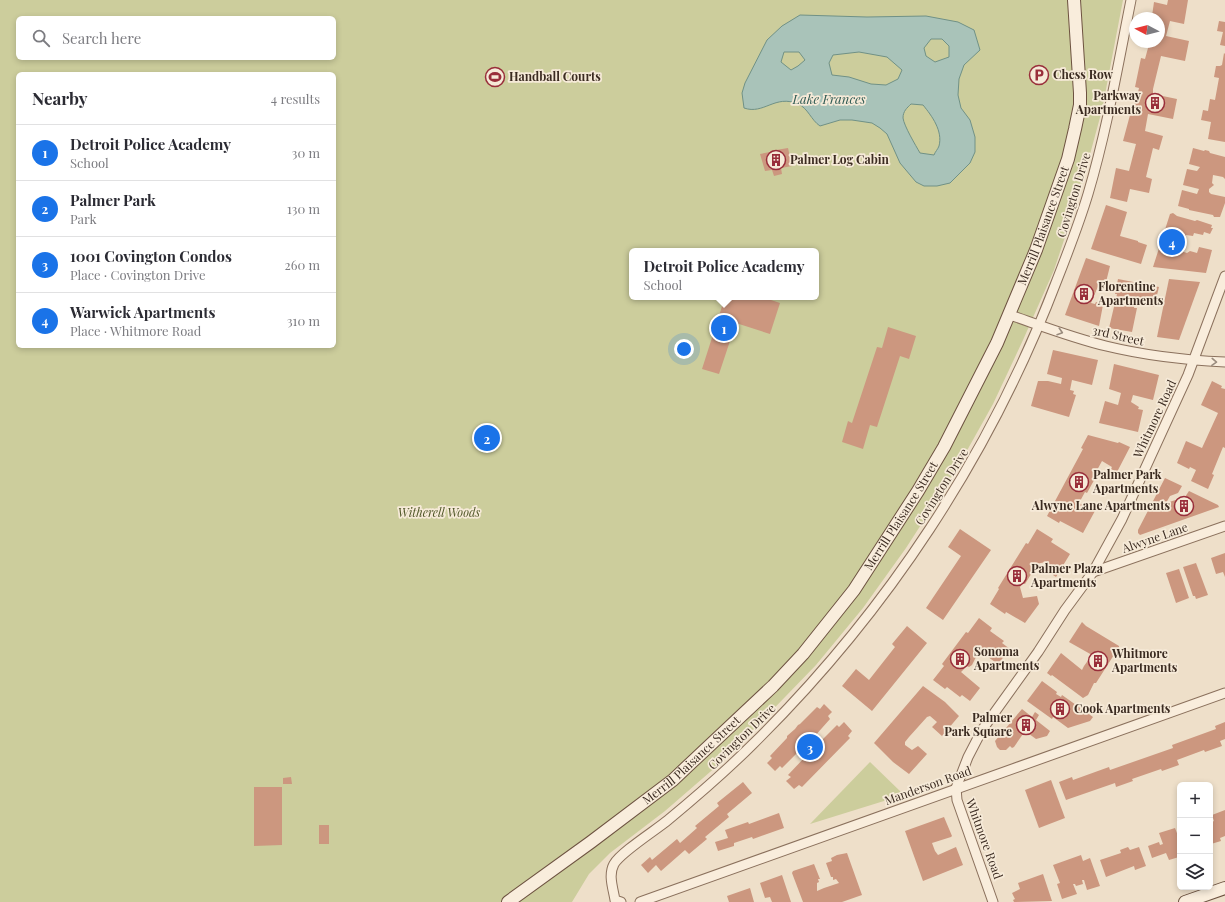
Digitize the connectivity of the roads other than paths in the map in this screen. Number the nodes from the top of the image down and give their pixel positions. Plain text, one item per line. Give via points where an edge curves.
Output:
1 (1074, 0) edge
2 (1131, 0) edge
3 (1225, 276) edge
4 (1010, 315) junction
5 (1040, 326) junction
6 (1194, 361) junction
7 (1225, 362) edge
8 (1225, 526) edge
9 (1093, 572) junction
10 (1225, 693) edge
11 (956, 788) junction
12 (1225, 888) edge
13 (508, 902) edge
14 (621, 902) edge
15 (640, 902) edge
16 (993, 902) edge
17 (1186, 902) edge

1 - 4 street, Merrill Plaisance Street via 1080,105 1068,159
2 - 5 street, Covington Drive via 1102,145 1076,231
3 - 6 street, Whitmore Road
4 - 5 street, 3rd Street
4 - 13 street, Merrill Plaisance Street via 962,414 918,491 854,590 803,654 773,686 673,780
5 -> 6 street, 3rd Street via 1106,346
5 - 14 street, Covington Drive via 1004,402 965,474 945,508 883,596 824,670 770,728 710,785 620,857 613,866 611,880 616,900
6 -> 7 street, 3rd Street
6 - 9 street, Whitmore Road via 1122,519
8 - 9 street, Alwyne Lane
9 - 11 street, Whitmore Road via 982,730
10 - 11 street, Manderson Road
11 - 15 street, Manderson Road
11 - 16 street, Whitmore Road via 957,800
12 - 17 street

